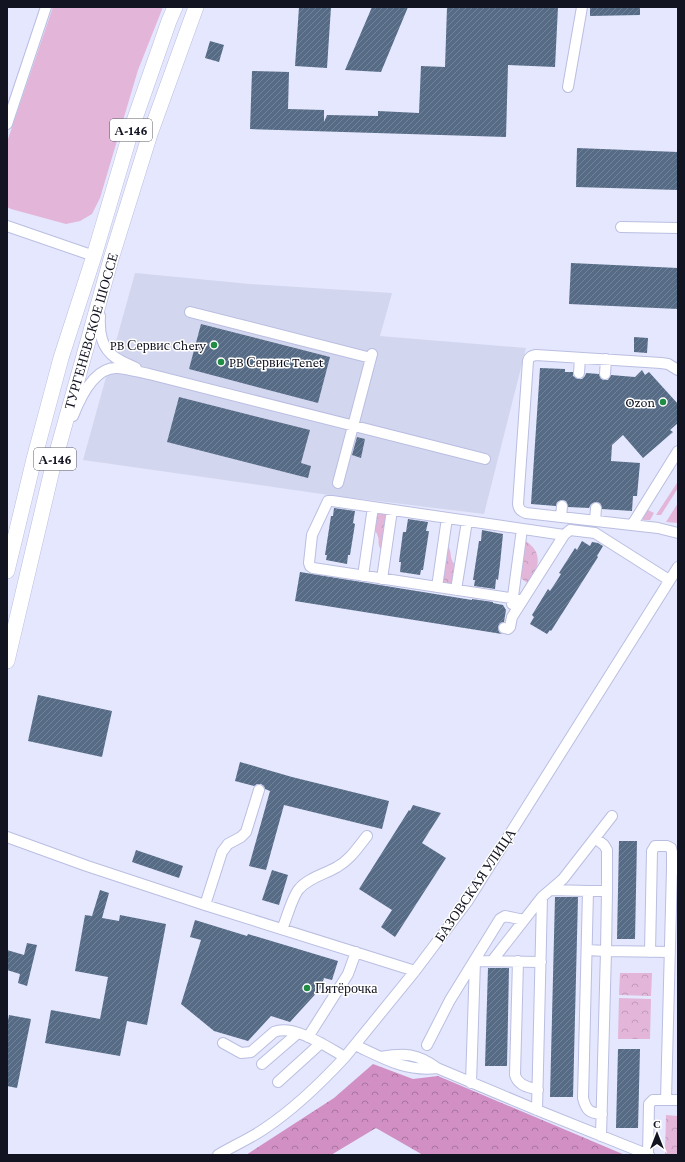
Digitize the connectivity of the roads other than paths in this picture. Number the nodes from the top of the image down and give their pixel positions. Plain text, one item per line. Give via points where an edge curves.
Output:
1 (46, 7) edge
2 (175, 7) edge
3 (196, 7) edge
4 (582, 7) edge
5 (568, 87) dead end
6 (7, 124) edge
7 (7, 226) edge
8 (621, 227) dead end
9 (678, 228) edge
10 (94, 256) junction
11 (104, 287) junction
12 (190, 312) dead end
13 (580, 358) junction
14 (606, 359) junction
15 (678, 370) edge
16 (578, 373) dead end
17 (149, 374) junction
18 (605, 374) dead end
19 (353, 426) junction
20 (678, 451) edge
21 (485, 459) dead end
22 (52, 470) junction
23 (338, 483) dead end
24 (562, 506) dead end
25 (373, 507) junction
26 (596, 508) dead end
27 (392, 510) junction
28 (561, 517) junction
29 (447, 518) junction
30 (467, 521) junction
31 (596, 521) junction
32 (632, 525) junction
33 (522, 529) junction
34 (678, 533) edge
35 (564, 535) junction
36 (678, 567) edge
37 (7, 571) edge
38 (363, 576) junction
39 (382, 579) junction
40 (670, 580) junction
41 (437, 587) junction
42 (456, 590) junction
43 (512, 598) junction
44 (523, 600) junction
45 (512, 617) junction
46 (504, 628) dead end
47 (7, 661) edge
48 (259, 790) dead end
49 (612, 816) dead end
50 (367, 836) dead end
51 (7, 837) edge
52 (595, 838) junction
53 (675, 868) edge
54 (551, 890) junction
55 (588, 891) junction
56 (607, 891) junction
57 (542, 897) junction
58 (205, 905) junction
59 (524, 920) junction
60 (282, 929) junction
61 (587, 950) junction
62 (606, 951) junction
63 (356, 952) junction
64 (650, 952) junction
65 (670, 952) junction
66 (475, 961) junction
67 (492, 961) junction
68 (518, 962) junction
69 (541, 962) junction
70 (415, 971) junction
71 (298, 1033) junction
72 (308, 1037) junction
73 (223, 1043) dead end
74 (321, 1043) junction
75 (355, 1044) junction
76 (427, 1045) dead end
77 (345, 1057) junction
78 (262, 1064) dead end
79 (278, 1082) dead end
80 (471, 1083) junction
81 (538, 1090) junction
82 (666, 1100) junction
83 (678, 1100) edge
84 (537, 1110) junction
85 (602, 1114) junction
86 (601, 1136) junction
87 (218, 1155) edge
88 (649, 1155) edge

1 - 6 street
2 - 10 highway, ТУРГЕНЕВСКОЕ ШОССЕ / А-146 via 133,124
3 - 11 highway, ТУРГЕНЕВСКОЕ ШОССЕ / А-146 via 150,134
4 - 5 street
7 - 10 street
8 - 9 street
10 - 37 highway, ТУРГЕНЕВСКОЕ ШОССЕ / А-146 via 34,459
11 - 17 street via 99,329 102,340 116,358
11 - 22 highway, ТУРГЕНЕВСКОЕ ШОССЕ / А-146
12 - 19 street via 372,356
13 - 14 street
13 - 16 street
13 - 28 street via 536,355 528,361 519,508 521,512
14 - 15 street via 662,363
14 - 18 street
17 - 19 street
17 - 22 street via 117,368 99,375 90,383 79,402
19 - 21 street
19 - 23 street
20 - 32 street
22 - 47 highway, ТУРГЕНЕВСКОЕ ШОССЕ / А-146
24 - 28 street
25 - 27 street
25 - 38 street
25 - 38 street via 328,501 312,535 310,566
26 - 31 street
27 - 29 street
27 - 39 street
28 - 31 street
29 - 30 street
29 - 41 street
30 - 33 street
30 - 42 street
31 - 32 street
32 - 34 street
33 - 35 street
33 - 43 street
35 - 40 street via 570,530 595,533
35 - 44 street
36 - 40 street, БАЗОВСКАЯ УЛИЦА
38 - 39 street
39 - 41 street
40 - 70 street, БАЗОВСКАЯ УЛИЦА via 467,902
41 - 42 street
42 - 43 street
43 - 44 street
43 - 45 street
44 - 45 street
45 - 46 street via 510,627
48 - 58 street via 246,832 228,844 222,852
49 - 52 street
50 - 60 street via 345,862 299,888
51 - 58 street
52 - 54 street via 563,879
52 - 56 street via 607,850
53 - 64 street via 671,848 655,846 652,851
53 - 65 street
54 - 55 street
54 - 57 street
55 - 56 street
55 - 61 street
56 - 62 street
57 - 59 street
57 - 69 street
58 - 60 street
59 - 66 street via 506,916 502,918
59 - 67 street
60 - 63 street
61 - 62 street
61 - 85 street via 583,1098 589,1111
62 - 64 street
62 - 85 street
63 - 70 street
63 - 72 street via 348,974
64 - 65 street
65 - 82 street
66 - 67 street
66 - 76 street
66 - 80 street
67 - 68 street
68 - 69 street
68 - 81 street via 515,1075 521,1084
69 - 81 street
70 - 75 street, БАЗОВСКАЯ УЛИЦА
71 - 72 street
71 - 73 street via 278,1030 251,1052 246,1053
71 - 78 street
72 - 74 street
74 - 77 street
74 - 79 street
75 - 77 street, БАЗОВСКАЯ УЛИЦА
75 - 80 street via 381,1058 407,1054 416,1056
77 - 87 street, БАЗОВСКАЯ УЛИЦА via 294,1107 263,1130
80 - 84 street
81 - 84 street
82 - 83 street
82 - 88 street via 653,1100 650,1104
84 - 86 street
85 - 86 street
86 - 88 street

